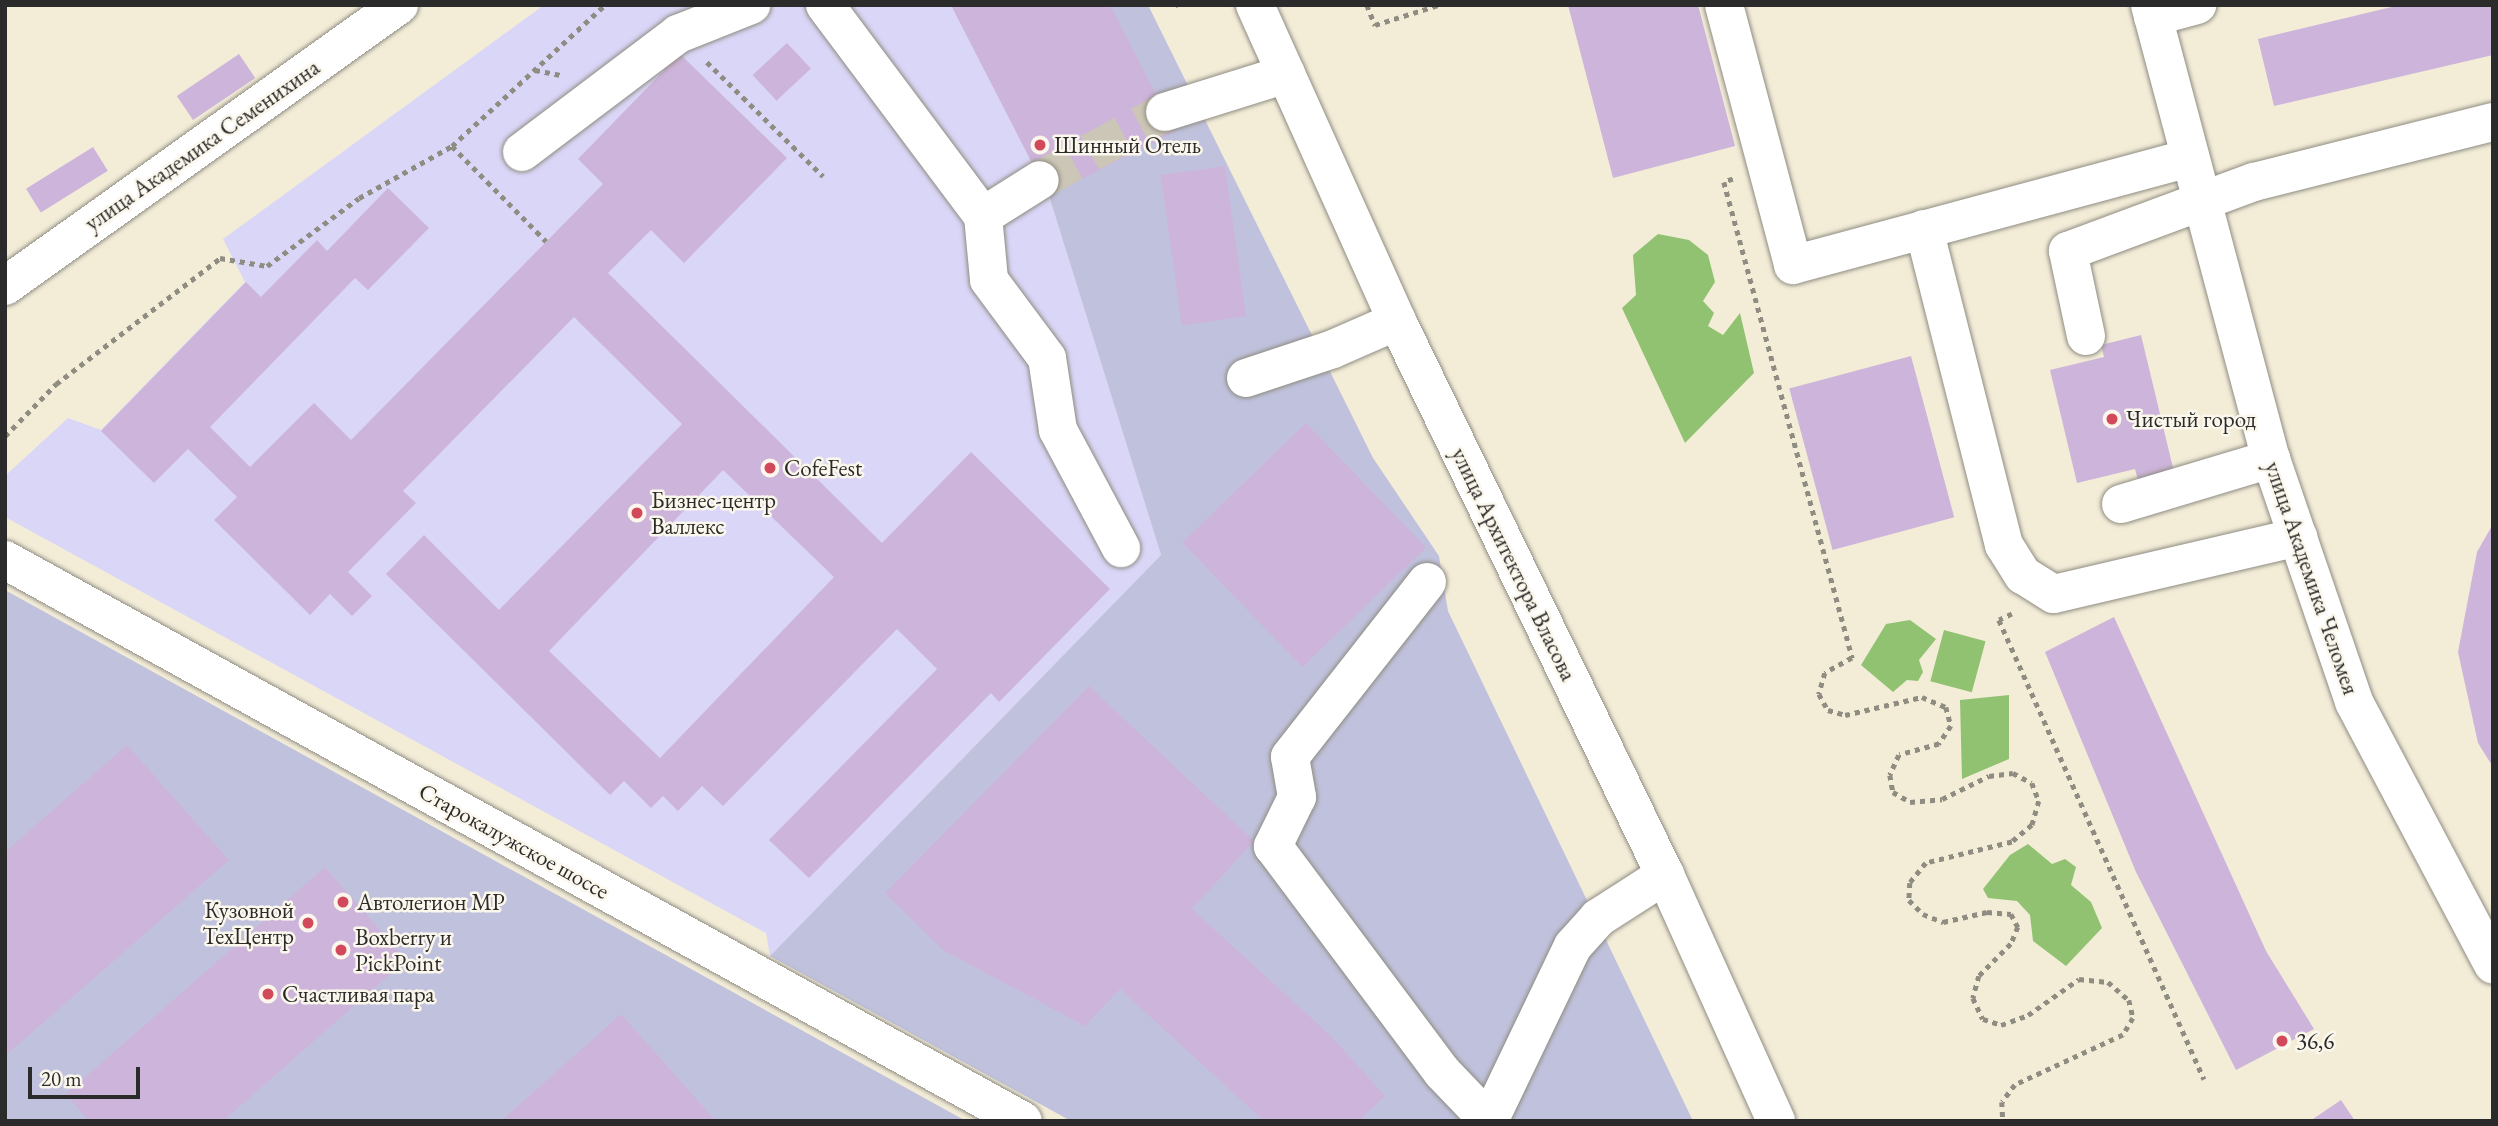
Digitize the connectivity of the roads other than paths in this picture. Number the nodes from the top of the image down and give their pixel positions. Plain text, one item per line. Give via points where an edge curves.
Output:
1 (399, 5) edge
2 (751, 5) edge
3 (825, 5) edge
4 (1255, 5) edge
5 (1724, 5) edge
6 (2197, 5) edge
7 (2151, 11) edge
8 (1286, 74) junction
9 (1165, 112) tunnel mouth
10 (2493, 122) edge
11 (522, 152) dead end
12 (2190, 158) junction
13 (1040, 180) tunnel mouth
14 (2201, 199) junction
15 (983, 216) junction
16 (1924, 229) junction
17 (5, 286) edge
18 (1397, 321) junction
19 (2086, 336) dead end
20 (1246, 378) dead end
21 (2271, 460) junction
22 (2121, 504) dead end
23 (2298, 537) junction
24 (1121, 548) dead end
25 (5, 560) edge
26 (1427, 582) dead end
27 (1665, 876) junction
28 (2493, 964) edge
29 (1023, 1121) edge
30 (1489, 1121) edge
31 (1776, 1121) edge

1 - 17 street, улица Академика Семенихина
2 - 11 street via 678,34
3 - 15 street
4 - 8 street, улица Архитектора Власова
5 - 16 street via 1793,265
6 - 7 street
7 - 12 street, улица Академика Челомея
8 - 9 street
8 - 18 street, улица Архитектора Власова
10 - 14 street
12 - 14 street, улица Академика Челомея
12 - 16 street
13 - 15 street
14 - 19 street via 2068,251
14 - 21 street, улица Академика Челомея
15 - 24 street via 989,280 1047,358 1058,430
16 - 23 street via 2004,545 2023,575 2054,594
18 - 20 street via 1333,349
18 - 27 street, улица Архитектора Власова
21 - 22 street
21 - 23 street, улица Академика Челомея
23 - 28 street, улица Академика Челомея via 2354,702
25 - 29 street, Старокалужское шоссе
26 - 30 street via 1290,757 1297,797 1273,846 1442,1072
27 - 30 street via 1598,918 1573,946
27 - 31 street, улица Архитектора Власова

